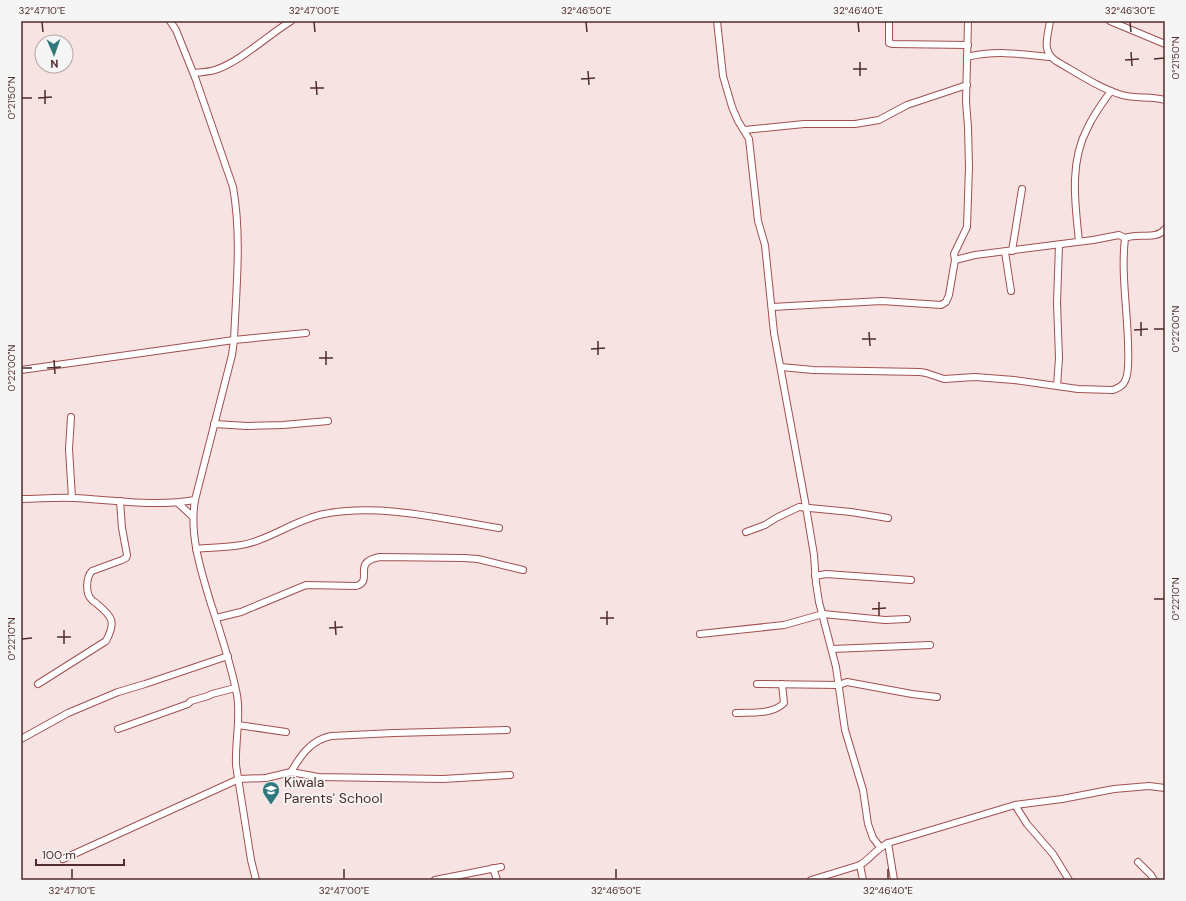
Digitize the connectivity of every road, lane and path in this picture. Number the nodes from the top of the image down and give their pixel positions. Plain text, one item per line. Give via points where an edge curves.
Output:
1 (170, 21) edge
2 (291, 21) edge
3 (717, 21) edge
4 (889, 21) edge
5 (968, 21) edge
6 (1050, 21) edge
7 (1110, 21) edge
8 (1165, 44) edge
9 (968, 45) junction
10 (968, 57) junction
11 (1049, 57) junction
12 (194, 73) junction
13 (966, 85) junction
14 (1111, 91) junction
15 (1165, 100) edge
16 (744, 130) junction
17 (1022, 190) dead end
18 (1165, 229) edge
19 (1125, 238) junction
20 (1078, 241) junction
21 (1059, 244) junction
22 (1008, 251) junction
23 (955, 260) junction
24 (1011, 291) dead end
25 (772, 307) junction
26 (306, 333) dead end
27 (234, 340) junction
28 (780, 367) junction
29 (21, 370) edge
30 (1057, 386) junction
31 (71, 417) dead end
32 (328, 421) dead end
33 (214, 424) junction
34 (72, 498) junction
35 (21, 499) edge
36 (195, 500) junction
37 (120, 501) junction
38 (178, 503) junction
39 (806, 507) junction
40 (192, 516) junction
41 (888, 518) dead end
42 (499, 528) dead end
43 (746, 532) dead end
44 (196, 549) junction
45 (523, 570) dead end
46 (815, 576) junction
47 (911, 580) dead end
48 (823, 614) junction
49 (216, 618) junction
50 (907, 619) dead end
51 (700, 634) dead end
52 (930, 645) dead end
53 (832, 649) junction
54 (228, 656) junction
55 (38, 684) dead end
56 (757, 684) dead end
57 (782, 684) junction
58 (839, 685) junction
59 (235, 688) junction
60 (937, 697) dead end
61 (736, 713) dead end
62 (238, 725) junction
63 (118, 729) dead end
64 (507, 730) dead end
65 (286, 732) dead end
66 (22, 739) edge
67 (291, 772) junction
68 (510, 775) dead end
69 (239, 779) junction
70 (1165, 788) edge
71 (1016, 805) junction
72 (888, 843) junction
73 (880, 847) junction
74 (63, 859) dead end
75 (1138, 862) dead end
76 (860, 865) junction
77 (501, 867) dead end
78 (493, 868) junction
79 (1068, 879) edge
80 (256, 880) edge
81 (435, 880) edge
82 (497, 880) edge
83 (810, 880) edge
84 (863, 880) edge
85 (894, 880) edge
86 (1154, 880) edge

1 - 12 street
2 - 12 street via 237,60 215,70
3 - 16 street via 723,76 732,107
4 - 9 street via 889,43
5 - 9 street
6 - 11 street via 1046,48
7 - 8 street
9 - 10 street
10 - 11 street via 1005,52
10 - 13 street
11 - 14 street
12 - 27 street via 233,187 236,204 238,236
13 - 16 street via 907,105 879,120 855,124 804,124
13 - 23 street via 969,167 967,227 954,254
14 - 15 street via 1134,97
14 - 20 street via 1087,127 1080,145 1074,190
16 - 25 street via 749,139 752,155 758,221 765,245
17 - 22 street
18 - 19 street via 1158,235 1132,235
19 - 20 street via 1119,235
19 - 30 street via 1128,354 1126,380 1122,386 1113,390
20 - 21 street
21 - 22 street
21 - 30 street
22 - 23 street
22 - 24 street
23 - 25 street via 949,295 946,302 941,305 882,301
25 - 28 street
26 - 27 street
27 - 29 street
27 - 33 street
28 - 30 street via 920,372 944,379 975,377
28 - 39 street
31 - 34 street via 69,449
32 - 33 street via 247,426
33 - 36 street
34 - 35 street
34 - 37 street
36 - 38 street
36 - 40 street
37 - 38 street
37 - 55 street via 128,555 122,560 92,571 88,574 87,580 92,600 109,614 113,622 111,631 106,641
38 - 40 street
39 - 41 street
39 - 43 street via 800,507 766,525
39 - 46 street
40 - 44 street
42 - 44 street via 409,513 342,511 322,514 239,546
44 - 49 street
45 - 49 street via 478,559 380,557 365,563 364,580 360,585 306,585 241,612
46 - 47 street via 826,574
46 - 48 street
48 - 50 street via 885,620
48 - 51 street via 784,625
48 - 53 street
49 - 54 street
52 - 53 street
53 - 58 street
54 - 59 street
54 - 66 street via 118,692 68,713
56 - 57 street
57 - 58 street
57 - 61 street via 784,703 779,708 762,712
58 - 60 street via 847,682
58 - 73 street via 845,730 863,790 868,824 873,838
59 - 62 street
59 - 63 street via 191,701
62 - 65 street
62 - 69 street via 236,752
64 - 67 street via 331,736 321,738 311,746
67 - 68 street via 318,777 435,778
67 - 69 street via 266,778
69 - 74 street
69 - 80 street
70 - 71 street via 1149,786 1114,789
71 - 72 street
71 - 79 street via 1027,824 1053,854
72 - 73 street
72 - 85 street
73 - 76 street
75 - 86 street
76 - 83 street
76 - 84 street
77 - 78 street
78 - 81 street
78 - 82 street

